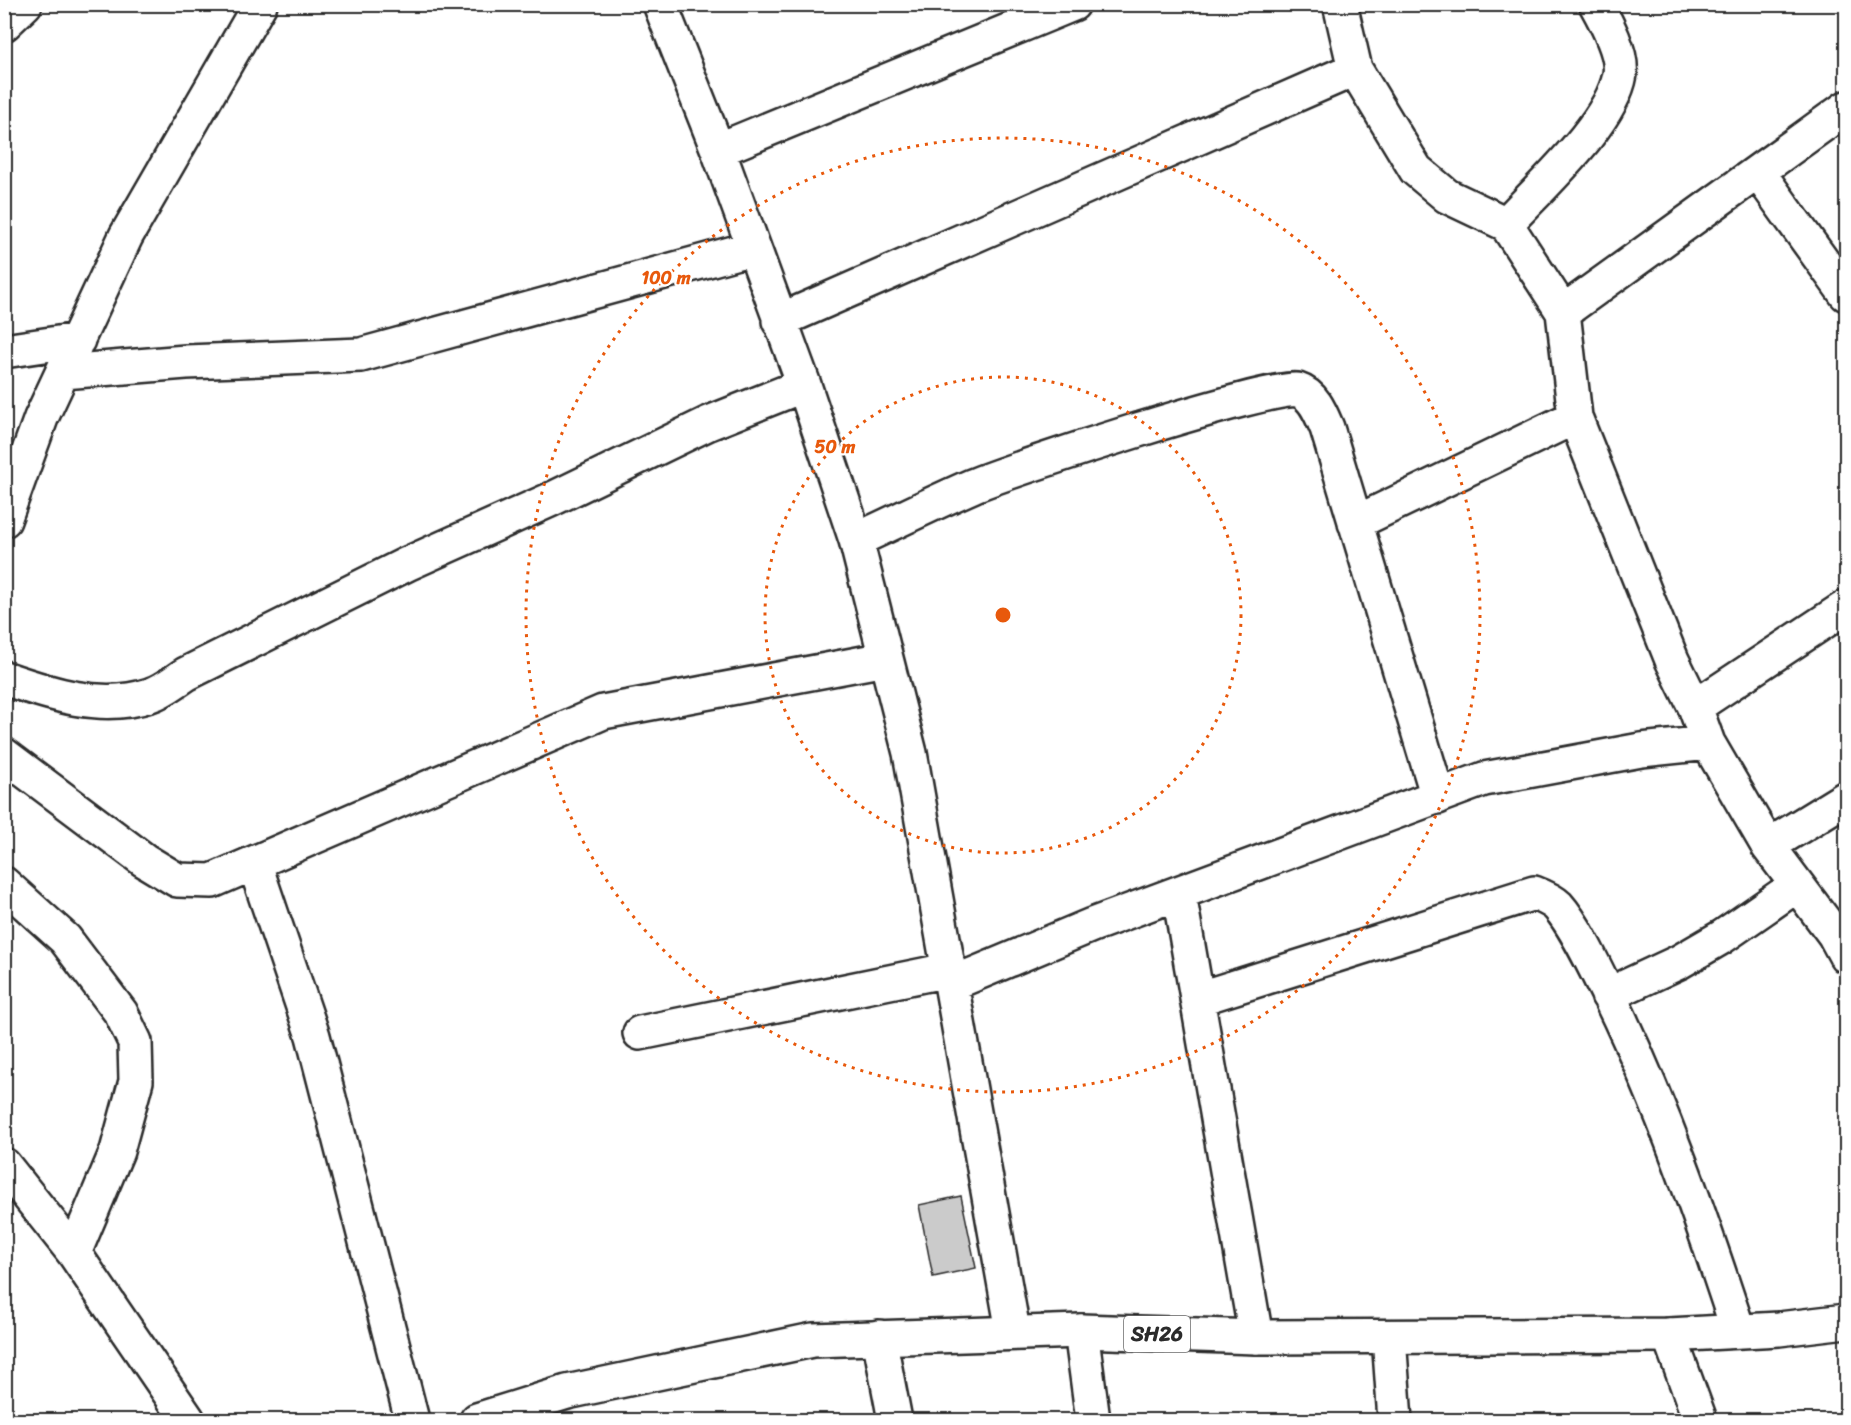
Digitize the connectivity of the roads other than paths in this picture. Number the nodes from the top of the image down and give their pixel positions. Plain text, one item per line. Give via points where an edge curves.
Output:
1 (25, 4) edge
2 (260, 4) edge
3 (660, 4) edge
4 (1340, 4) edge
5 (1596, 4) edge
6 (1063, 6) edge
7 (4, 24) edge
8 (1355, 69) junction
9 (1846, 108) edge
10 (718, 150) junction
11 (1758, 172) junction
12 (1506, 224) junction
13 (752, 248) junction
14 (1846, 294) edge
15 (1563, 312) junction
16 (779, 321) junction
17 (78, 340) junction
18 (4, 351) edge
19 (63, 372) junction
20 (804, 385) junction
21 (1575, 417) junction
22 (4, 520) edge
23 (1355, 523) junction
24 (856, 540) junction
25 (1846, 607) edge
26 (885, 659) junction
27 (4, 678) edge
28 (1695, 707) junction
29 (1708, 742) junction
30 (4, 755) edge
31 (1438, 797) junction
32 (1846, 798) edge
33 (1768, 846) junction
34 (255, 865) junction
35 (4, 884) edge
36 (1797, 885) junction
37 (1179, 894) junction
38 (1846, 957) edge
39 (950, 977) junction
40 (1608, 995) junction
41 (1197, 999) junction
42 (640, 1033) dead end
43 (4, 1165) edge
44 (74, 1253) junction
45 (1846, 1321) edge
46 (1738, 1330) junction
47 (1013, 1331) junction
48 (1081, 1331) junction
49 (1669, 1335) junction
50 (879, 1337) junction
51 (1256, 1337) junction
52 (1389, 1337) junction
53 (188, 1420) edge
54 (412, 1420) edge
55 (477, 1420) edge
56 (896, 1420) edge
57 (1093, 1420) edge
58 (1395, 1420) edge
59 (1700, 1420) edge

1 - 7 street
2 - 17 street via 126,236
3 - 10 street
4 - 8 street
5 - 12 street via 1612,33 1621,72 1612,100 1592,131
6 - 10 street
8 - 12 street via 1416,170 1447,196
8 - 16 street
9 - 11 street
10 - 13 street
11 - 14 street
11 - 15 street
12 - 15 street
13 - 16 street
13 - 19 street via 361,355
15 - 21 street
16 - 20 street
17 - 18 street
17 - 19 street
19 - 22 street via 41,418
20 - 24 street
20 - 27 street via 709,423 407,564 152,694 122,702 88,700 40,691
21 - 23 street
21 - 28 street via 1672,660
23 - 24 street via 1327,428 1314,402 1297,389 1277,390 1172,420 973,485
23 - 31 street
24 - 26 street
25 - 28 street
26 - 34 street via 603,712
26 - 39 street via 910,753
28 - 29 street
29 - 31 street via 1641,750 1484,780
29 - 33 street
30 - 34 street via 144,860 177,880 212,881
31 - 37 street
32 - 33 street
33 - 36 street
34 - 54 street via 313,1036
35 - 44 street via 66,939 121,1013 135,1042 136,1081 117,1151
36 - 38 street via 1834,934
36 - 40 street via 1696,952
37 - 39 street
37 - 41 street
39 - 42 street
39 - 47 street
40 - 41 street via 1557,906 1534,893
40 - 46 street via 1692,1189
41 - 51 street
43 - 44 street
44 - 53 street
45 - 46 street, SH26
46 - 49 street, SH26
47 - 48 street, SH26
47 - 50 street, SH26
48 - 51 street, SH26
48 - 57 street
49 - 52 street, SH26
49 - 59 street
50 - 55 street, SH26 via 813,1340 567,1392
50 - 56 street
51 - 52 street, SH26
52 - 58 street

